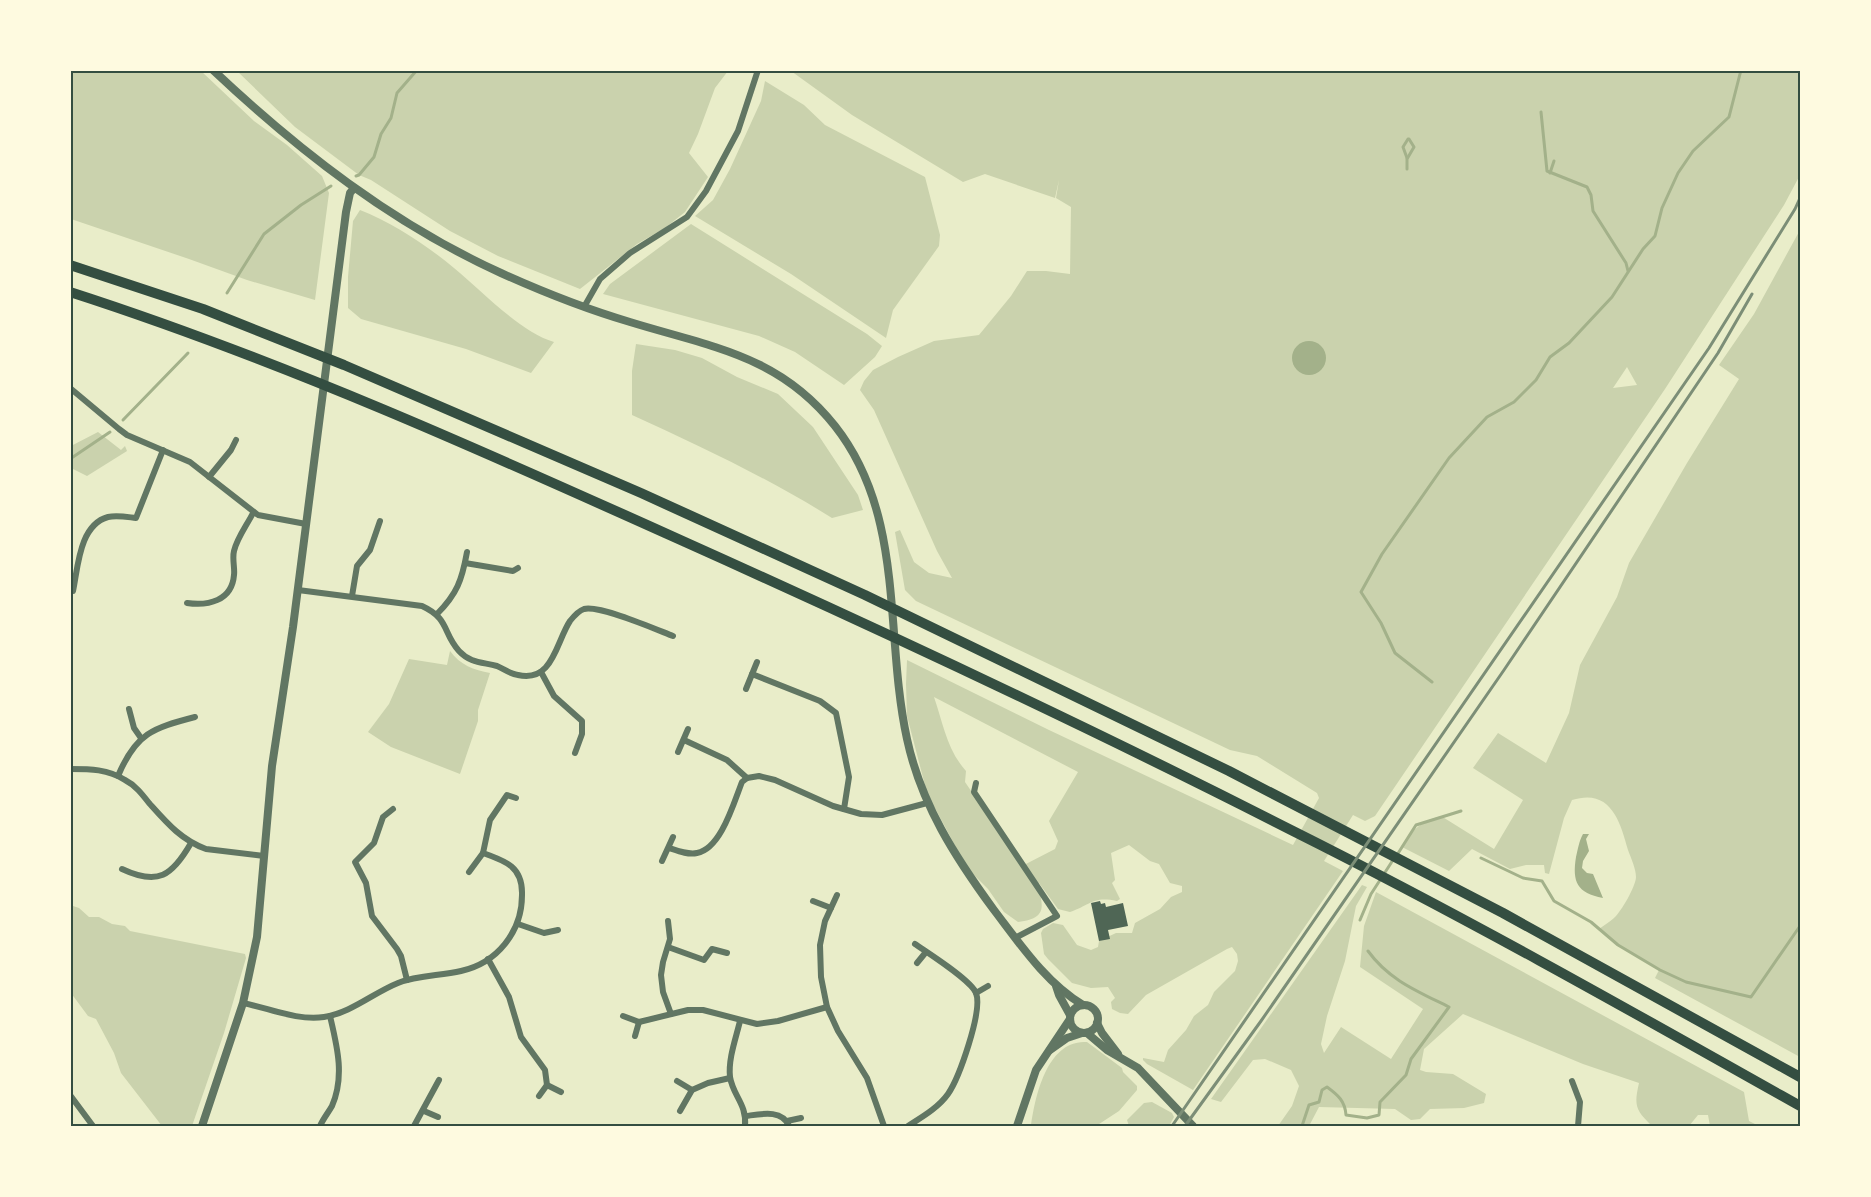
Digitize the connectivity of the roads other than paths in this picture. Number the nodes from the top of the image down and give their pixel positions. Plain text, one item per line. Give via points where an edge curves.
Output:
1 (213, 70) edge
2 (758, 70) edge
3 (354, 188) junction
4 (70, 265) edge
5 (70, 291) edge
6 (584, 307) junction
7 (70, 388) edge
8 (236, 440) dead end
9 (164, 450) junction
10 (209, 477) junction
11 (254, 513) junction
12 (380, 521) dead end
13 (306, 524) junction
14 (467, 552) dead end
15 (465, 563) junction
16 (518, 568) dead end
17 (298, 590) junction
18 (73, 591) dead end
19 (352, 596) junction
20 (187, 603) dead end
21 (437, 614) junction
22 (673, 636) dead end
23 (757, 662) dead end
24 (541, 672) junction
25 (752, 674) junction
26 (746, 689) dead end
27 (129, 709) dead end
28 (195, 717) dead end
29 (688, 729) dead end
30 (141, 738) junction
31 (684, 740) junction
32 (678, 752) dead end
33 (575, 753) dead end
34 (70, 769) edge
35 (118, 776) junction
36 (747, 778) junction
37 (976, 783) dead end
38 (516, 798) dead end
39 (927, 802) junction
40 (393, 809) dead end
41 (844, 810) junction
42 (673, 837) dead end
43 (191, 843) junction
44 (669, 848) junction
45 (483, 853) junction
46 (264, 856) junction
47 (662, 861) dead end
48 (122, 869) dead end
49 (469, 872) dead end
50 (837, 895) dead end
51 (813, 901) dead end
52 (831, 908) junction
53 (668, 921) dead end
54 (518, 924) junction
55 (558, 930) dead end
56 (1015, 938) junction
57 (915, 944) dead end
58 (668, 947) junction
59 (926, 952) junction
60 (727, 953) dead end
61 (488, 959) junction
62 (917, 963) dead end
63 (407, 980) junction
64 (988, 986) dead end
65 (1056, 986) junction
66 (976, 993) junction
67 (243, 1003) junction
68 (1083, 1005) junction
69 (827, 1007) junction
70 (670, 1014) junction
71 (330, 1016) junction
72 (623, 1016) dead end
73 (1070, 1017) junction
74 (740, 1021) junction
75 (639, 1022) junction
76 (1097, 1023) junction
77 (1085, 1033) junction
78 (635, 1036) dead end
79 (1049, 1051) junction
80 (1119, 1055) junction
81 (1800, 1077) edge
82 (730, 1078) junction
83 (440, 1080) dead end
84 (676, 1081) dead end
85 (1572, 1081) dead end
86 (547, 1085) junction
87 (692, 1090) junction
88 (561, 1092) dead end
89 (70, 1095) edge
90 (538, 1096) dead end
91 (1800, 1106) edge
92 (680, 1110) dead end
93 (424, 1111) junction
94 (746, 1116) junction
95 (438, 1118) dead end
96 (801, 1118) dead end
97 (788, 1124) edge
98 (93, 1126) edge
99 (202, 1126) edge
100 (320, 1126) edge
101 (414, 1126) edge
102 (745, 1126) edge
103 (884, 1126) edge
104 (908, 1126) edge
105 (1017, 1126) edge
106 (1193, 1126) edge
107 (1578, 1126) edge

1 - 3 street
2 - 6 street via 738,131 706,191 687,217 630,253 600,279
3 - 6 street via 475,261
3 - 13 street via 346,212
4 - 81 highway via 203,309 345,365 865,595 1309,812
5 - 91 highway via 267,362 561,486 927,652 1296,832
6 - 39 street via 734,352 798,389 834,425 863,471 878,511 887,564 897,680 908,742
7 - 9 street via 127,435
8 - 10 street
9 - 10 street via 190,462
9 - 18 street via 136,518 109,517 92,527 81,551
10 - 11 street
11 - 13 street
11 - 20 street via 234,550 234,576 228,592 214,603
12 - 19 street via 370,550 357,566
13 - 17 street
14 - 15 street
15 - 16 street via 513,571
15 - 21 street via 456,592
17 - 19 street
17 - 46 street via 275,746
19 - 21 street via 415,604
21 - 24 street via 458,650 469,659 515,675
22 - 24 street via 587,608 575,614 553,660
23 - 25 street
24 - 33 street via 554,696 582,721
25 - 26 street
25 - 41 street via 820,701 836,713 849,777
27 - 30 street
28 - 30 street via 162,726
29 - 31 street
30 - 35 street via 129,752
31 - 32 street
31 - 36 street via 727,760
34 - 35 street via 101,770
35 - 43 street
36 - 41 street via 775,780
36 - 44 street via 712,845 696,854
37 - 56 street via 974,792 1057,916
38 - 45 street via 507,795 490,820
39 - 41 street via 882,815
39 - 56 street via 960,864
40 - 63 street via 383,817 374,843 355,862 366,883 372,916 397,949
42 - 44 street
43 - 46 street via 206,849
43 - 48 street via 174,867 158,877 140,877
44 - 47 street
45 - 49 street
45 - 54 street via 504,860 520,878
46 - 67 street via 258,929
50 - 52 street
51 - 52 street
52 - 69 street via 820,945 820,977
53 - 58 street
54 - 55 street via 544,933
54 - 61 street via 508,941
56 - 65 street
57 - 59 street
58 - 60 street via 704,960 712,948
58 - 70 street via 661,975
59 - 62 street
59 - 66 street
61 - 63 street via 464,970
61 - 86 street via 509,997 521,1037 545,1070
63 - 71 street
64 - 66 street
65 - 68 street
65 - 73 street
66 - 104 street via 970,1041 948,1094 938,1106
67 - 71 street via 306,1018
67 - 99 street
68 - 73 street via 1075,1008
68 - 76 street via 1095,1010
69 - 74 street via 778,1021
69 - 103 street via 867,1078
70 - 74 street via 703,1010
70 - 75 street
71 - 100 street via 340,1072 331,1107
72 - 75 street
73 - 77 street via 1072,1027
73 - 79 street
74 - 82 street
75 - 78 street
76 - 77 street
76 - 80 street
77 - 79 street via 1067,1038
77 - 80 street
79 - 105 street via 1033,1078
80 - 106 street via 1138,1068
82 - 87 street
82 - 94 street
83 - 93 street
84 - 87 street
85 - 107 street via 1580,1102
86 - 88 street
86 - 90 street
87 - 92 street
89 - 98 street
93 - 95 street
93 - 101 street
94 - 97 street via 773,1113
94 - 102 street
96 - 97 street

